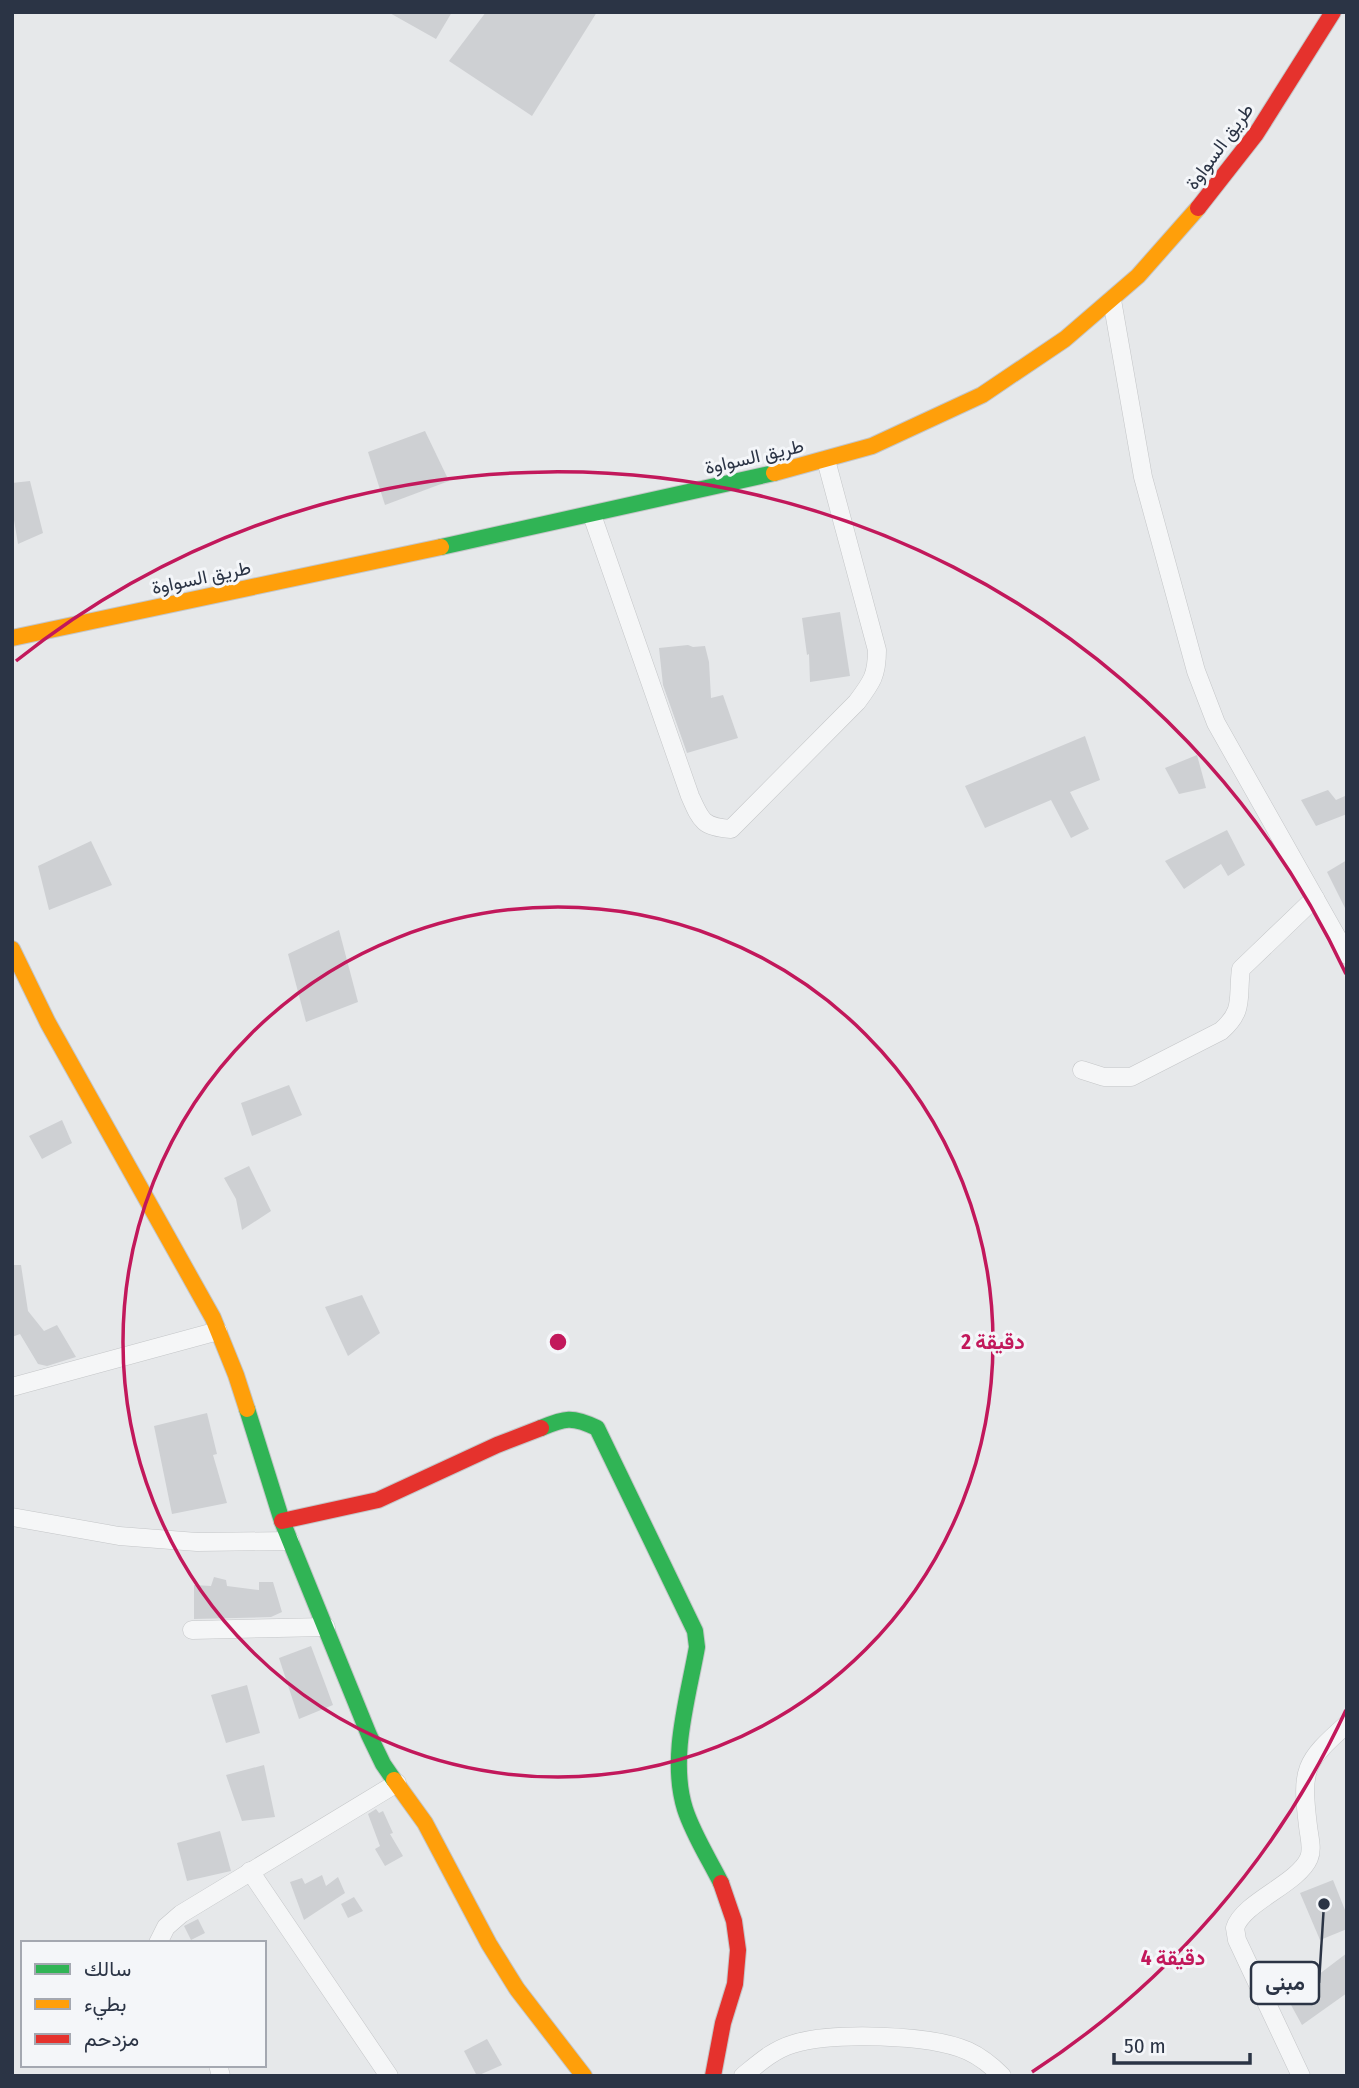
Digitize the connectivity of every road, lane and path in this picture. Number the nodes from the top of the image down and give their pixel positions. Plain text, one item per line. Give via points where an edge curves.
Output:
1 (1333, 12) edge
2 (1112, 300) junction
3 (826, 460) junction
4 (592, 515) junction
5 (12, 639) edge
6 (1315, 898) junction
7 (12, 949) edge
8 (1347, 955) edge
9 (1082, 1070) dead end
10 (218, 1331) junction
11 (12, 1387) edge
12 (12, 1517) edge
13 (282, 1521) junction
14 (290, 1541) junction
15 (326, 1627) junction
16 (192, 1630) dead end
17 (1347, 1724) edge
18 (397, 1783) junction
19 (250, 1871) junction
20 (159, 1941) edge
21 (389, 2076) edge
22 (583, 2076) edge
23 (713, 2076) edge
24 (743, 2076) edge
25 (1002, 2076) edge
26 (1301, 2076) edge

1 - 2 street, طريق السواوة via 1218,186
2 - 3 street, طريق السواوة via 1066,339 982,395 872,446
2 - 6 street via 1143,477 1196,671 1216,723
3 - 4 street, طريق السواوة
3 - 4 street via 877,650 877,667 857,702 731,829 712,828 699,816 690,796
4 - 5 street, طريق السواوة
6 - 8 street
6 - 9 street via 1241,969 1239,1010 1221,1031 1131,1077 1104,1077
7 - 10 street
10 - 11 street
10 - 13 street
12 - 14 street via 151,1538
13 - 14 street
13 - 23 street via 378,1500 557,1420 582,1421 597,1428 695,1631 678,1750 682,1797 724,1891 738,1950 735,1984
14 - 15 street
15 - 16 street
15 - 18 street via 369,1735
17 - 26 street via 1309,1764 1304,1793 1309,1858 1236,1927 1237,1940
18 - 19 street
18 - 22 street via 425,1823 517,1989
19 - 20 street via 181,1914
19 - 21 street
24 - 25 street via 767,2056 793,2044 854,2036 941,2043 967,2051

